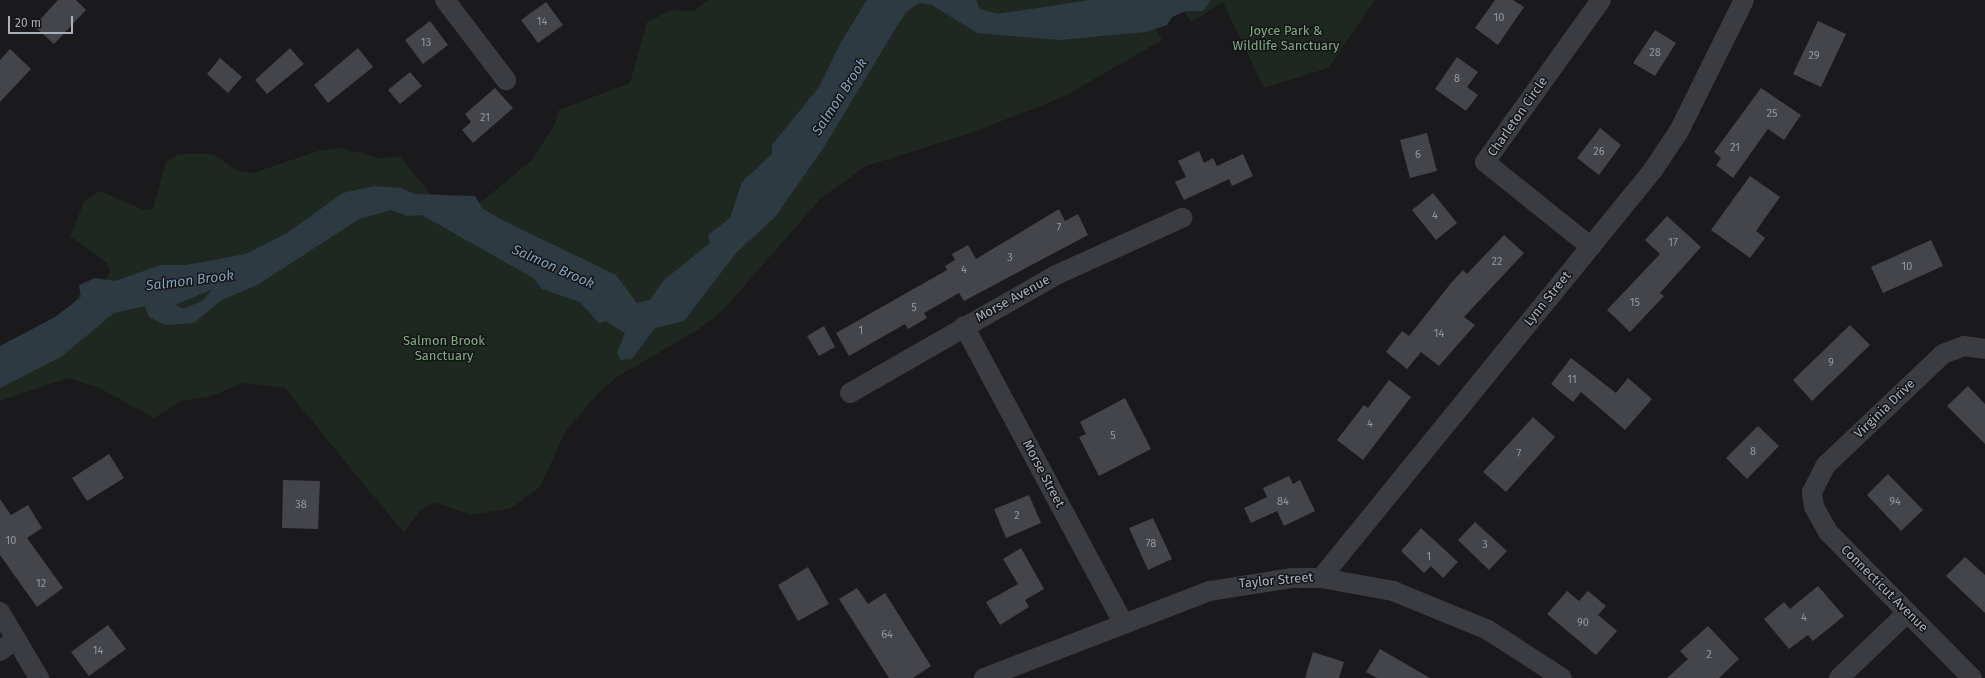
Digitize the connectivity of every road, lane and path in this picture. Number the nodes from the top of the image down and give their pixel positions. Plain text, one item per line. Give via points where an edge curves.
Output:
1 (445, 0) edge
2 (1601, 0) edge
3 (1744, 0) edge
4 (506, 80) dead end
5 (1182, 218) dead end
6 (1590, 247) junction
7 (964, 326) junction
8 (1979, 348) edge
9 (850, 393) dead end
10 (1812, 492) joint
11 (1321, 578) junction
12 (0, 612) edge
13 (1907, 613) junction
14 (1123, 622) junction
15 (16, 639) junction
16 (0, 651) edge
17 (39, 678) edge
18 (984, 678) edge
19 (1562, 678) edge
20 (1839, 678) edge
21 (1972, 678) edge

1 - 4 street
2 - 6 street, Charleton Circle via 1486,162
3 - 6 street, Lynn Street via 1674,138
5 - 7 street, Morse Avenue via 1054,276
6 - 11 street, Lynn Street
7 - 9 street, Morse Avenue
7 - 14 street, Morse Street
8 - 10 street, Virginia Drive via 1954,348 1943,354 1826,465
10 - 13 street, Connecticut Avenue via 1814,507 1828,532
11 - 14 street, Taylor Street via 1234,585
11 - 19 street, Taylor Street via 1393,591 1488,630
12 - 15 street
13 - 20 street
13 - 21 street, Connecticut Avenue
14 - 18 street, Taylor Street
15 - 16 street
15 - 17 street

